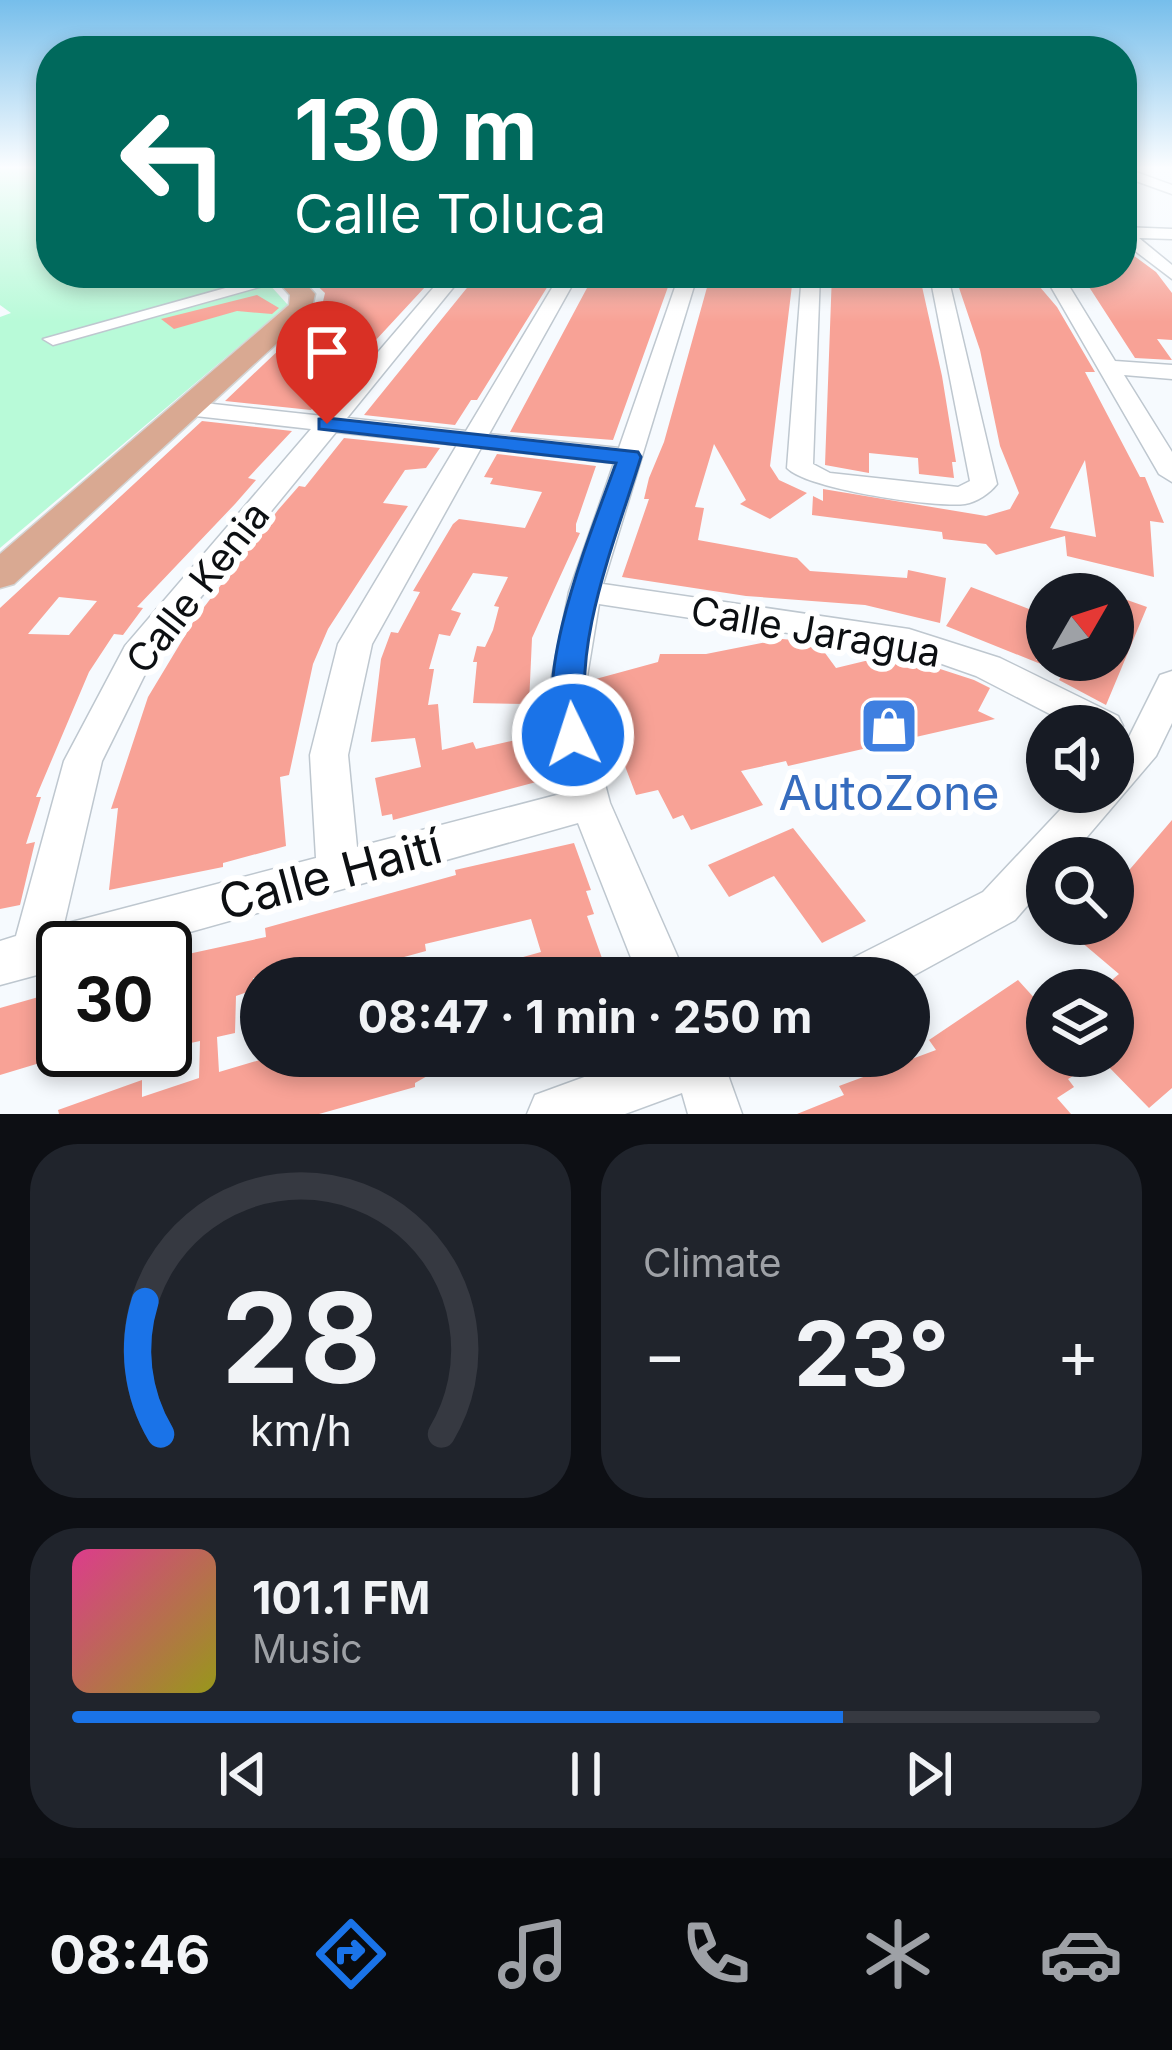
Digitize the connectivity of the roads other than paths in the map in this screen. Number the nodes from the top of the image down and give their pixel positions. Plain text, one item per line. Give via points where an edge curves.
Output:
1 (1137, 233) edge
2 (1172, 234) edge
3 (1137, 244) edge
4 (1171, 272) edge
5 (238, 288) edge
6 (299, 288) edge
7 (442, 288) edge
8 (561, 288) edge
9 (684, 288) edge
10 (810, 288) edge
11 (942, 288) edge
12 (1062, 288) edge
13 (53, 339) dead end
14 (1112, 367) junction
15 (1172, 371) edge
16 (186, 408) junction
17 (327, 424) junction
18 (473, 440) junction
19 (630, 457) junction
20 (1172, 474) edge
21 (0, 574) edge
22 (585, 592) junction
23 (1172, 684) edge
24 (1063, 705) edge
25 (1134, 731) edge
26 (590, 803) junction
27 (1083, 813) edge
28 (338, 871) junction
29 (655, 957) edge
30 (902, 957) edge
31 (17, 958) edge
32 (652, 1077) edge
33 (706, 1077) edge
34 (554, 1114) edge
35 (715, 1114) edge

1 - 2 street
3 - 4 street
5 - 13 street
6 - 16 main road via 302,308
7 - 17 street, Calle Kenia
8 - 18 street
9 - 19 street
10 - 11 street via 800,468 824,480 962,496 984,484
12 - 14 street
14 - 15 street
14 - 20 street
16 - 17 street
16 - 21 main road
17 - 18 street
17 - 31 street, Calle Kenia via 142,646 83,760
18 - 19 street
18 - 28 street via 356,644 329,755
19 - 22 street
22 - 24 street, Calle Jaragua via 909,640
22 - 26 street via 565,701
23 - 25 street
26 - 28 street, Calle Haití
26 - 29 street
27 - 30 street via 999,906
28 - 31 street, Calle Haití
32 - 34 street
33 - 35 street

